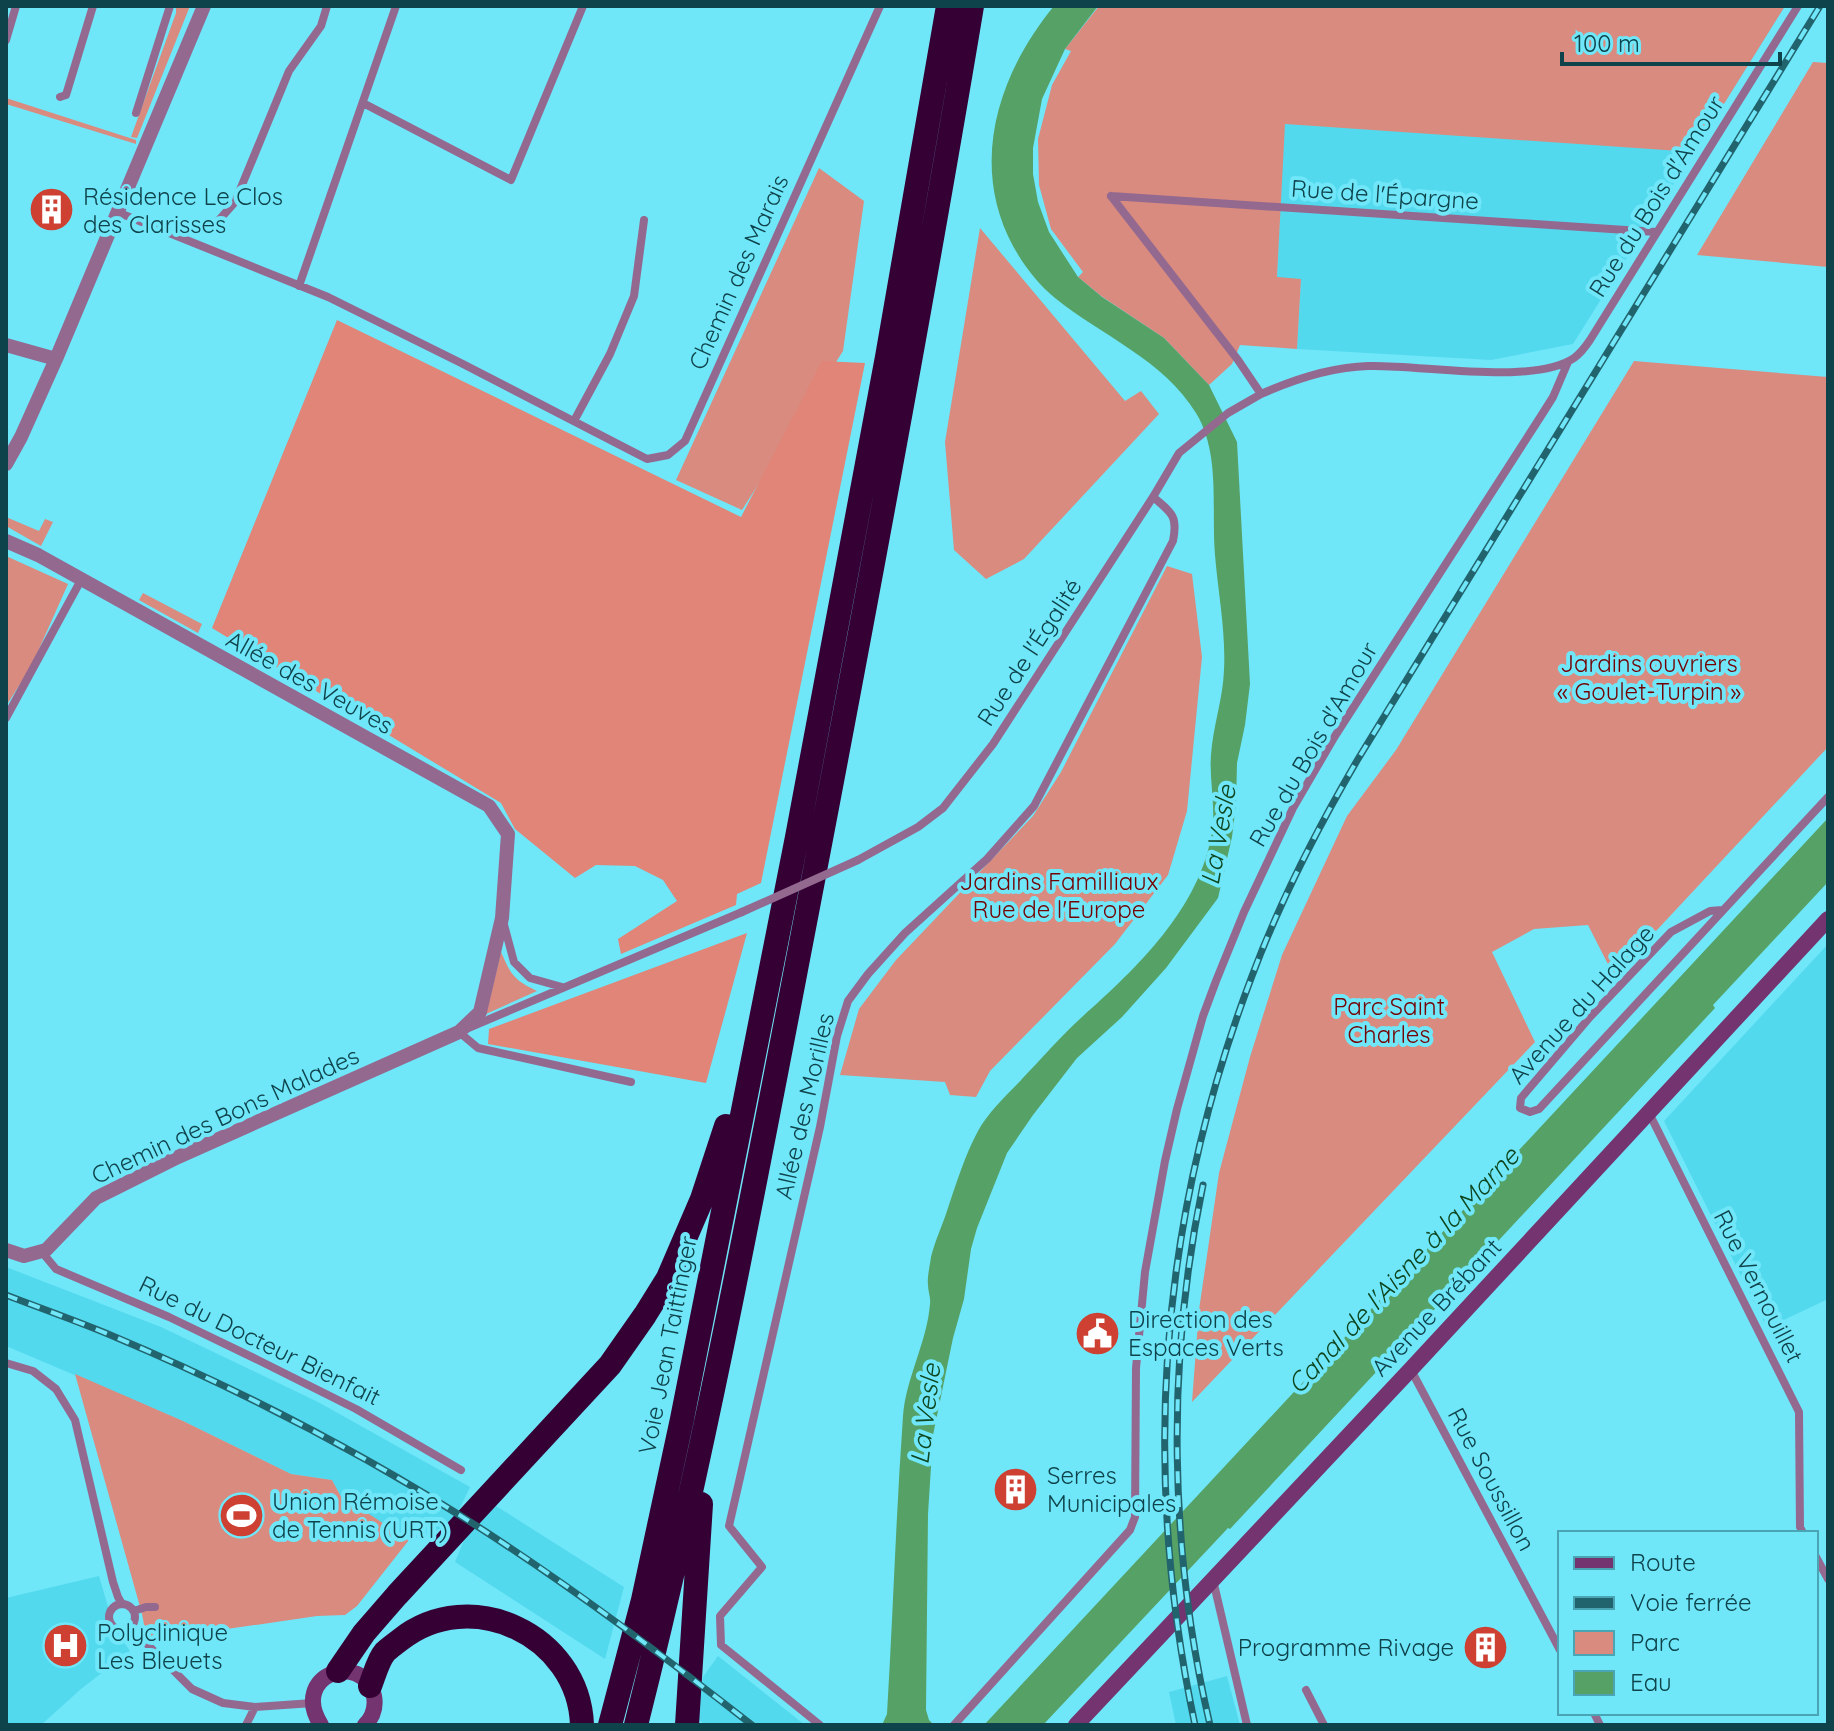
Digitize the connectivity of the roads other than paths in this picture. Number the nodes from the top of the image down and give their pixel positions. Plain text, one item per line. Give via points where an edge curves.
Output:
1 (16, 6) edge
2 (93, 6) edge
3 (170, 6) edge
4 (327, 6) edge
5 (396, 6) edge
6 (583, 6) edge
7 (880, 6) edge
8 (948, 6) edge
9 (972, 6) edge
10 (1798, 6) edge
11 (203, 7) edge
12 (6, 40) edge
13 (60, 97) dead end
14 (363, 103) junction
15 (136, 113) dead end
16 (117, 212) junction
17 (219, 220) dead end
18 (644, 220) dead end
19 (1656, 232) junction
20 (299, 286) junction
21 (6, 345) edge
22 (56, 359) junction
23 (1568, 362) junction
24 (1261, 394) junction
25 (574, 421) junction
26 (6, 464) edge
27 (1153, 497) junction
28 (6, 541) edge
29 (81, 580) junction
30 (6, 718) edge
31 (1828, 797) edge
32 (1722, 910) junction
33 (742, 912) joint
34 (502, 918) junction
35 (1828, 919) edge
36 (563, 987) junction
37 (459, 1032) junction
38 (758, 1032) junction
39 (631, 1082) dead end
40 (1649, 1112) junction
41 (6, 1250) edge
42 (41, 1251) junction
43 (6, 1363) edge
44 (1411, 1369) junction
45 (706, 1426) junction
46 (461, 1470) dead end
47 (1802, 1531) edge
48 (1818, 1561) edge
49 (1213, 1579) junction
50 (1828, 1579) edge
51 (120, 1600) junction
52 (155, 1607) dead end
53 (134, 1611) junction
54 (130, 1627) junction
55 (1558, 1646) edge
56 (338, 1671) junction
57 (370, 1686) junction
58 (1306, 1690) dead end
59 (313, 1703) junction
60 (255, 1707) junction
61 (687, 1724) edge
62 (246, 1725) edge
63 (321, 1725) edge
64 (365, 1725) edge
65 (582, 1725) edge
66 (610, 1725) edge
67 (636, 1725) edge
68 (820, 1725) edge
69 (954, 1725) edge
70 (1076, 1725) edge
71 (1247, 1725) edge
72 (1324, 1725) edge

1 - 12 street
2 - 13 street via 66,95
3 - 15 street
4 - 17 street via 321,26 289,71 235,202
5 - 14 street
6 - 14 street via 511,180
7 - 25 street, Chemin des Marais via 685,441 668,455 647,459
8 - 38 highway, Voie Jean Taittinger
9 - 45 highway via 793,987
10 - 19 street, Rue du Bois d'Amour
11 - 16 street
14 - 20 street
16 - 20 street, Chemin des Marais
16 - 22 street
18 - 25 street via 634,296
19 - 23 street, Rue du Bois d'Amour via 1590,340
19 - 24 street, Rue de l'Épargne via 1111,196
20 - 25 street, Chemin des Marais
21 - 22 street
22 - 26 street
23 - 24 street via 1512,372 1366,366 1313,375
23 - 69 street, Rue du Bois d'Amour via 1553,397 1293,808 1216,981 1177,1109 1153,1225 1136,1368 1135,1517 1130,1530
24 - 27 street, Rue de l'Égalité via 1179,453
27 - 33 street, Rue de l'Égalité, bridge via 993,744 943,808 858,860
27 - 68 street, Allée des Morilles via 1176,524 1173,541 1034,806 868,974 848,1001 837,1036 729,1526 762,1567 720,1616 721,1645
28 - 29 street, Allée des Veuves
29 - 30 street
29 - 34 street, Allée des Veuves via 489,806 508,834
31 - 32 street, Avenue du Halage
32 - 32 street, Avenue du Halage via 1539,1109 1520,1108 1521,1098 1590,1017 1671,932
33 - 36 street, Chemin des Bons Malades
34 - 36 street via 514,962 530,978
34 - 37 street, Chemin des Bons Malades via 480,1012
35 - 40 main road, Avenue Brébant
36 - 37 street, Chemin des Bons Malades
37 - 39 street via 478,1048
37 - 42 street, Chemin des Bons Malades via 96,1198
38 - 56 highway via 702,1199 668,1278 645,1315 610,1365 397,1595
38 - 66 highway, Voie Jean Taittinger via 666,1494
40 - 44 main road, Avenue Brébant
40 - 47 street, Rue Vernouillet via 1799,1412
41 - 42 street, Chemin des Bons Malades via 24,1256
42 - 46 street, Rue du Docteur Bienfait via 56,1269 258,1360
43 - 51 street via 33,1371 56,1389 75,1420
44 - 49 main road, Avenue Brébant
44 - 55 street, Rue Soussillon
45 - 61 highway
45 - 67 highway
48 - 50 street
49 - 70 main road, Avenue Brébant
49 - 71 street
51 - 53 street
51 - 54 street via 109,1614 110,1623 121,1630
52 - 53 street
53 - 54 street
54 - 60 street via 192,1689 223,1703
56 - 57 main road via 356,1674
56 - 59 main road via 319,1683
57 - 64 main road via 374,1711
57 - 65 highway via 384,1653 409,1633 430,1622 482,1617 517,1627 549,1649 577,1695
58 - 72 street
59 - 60 street
59 - 63 main road
60 - 62 street

